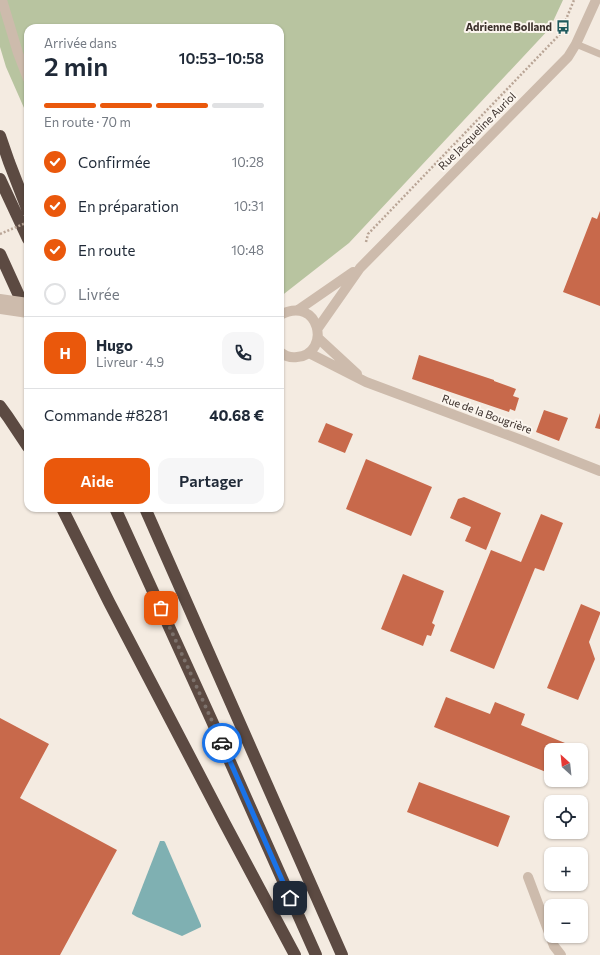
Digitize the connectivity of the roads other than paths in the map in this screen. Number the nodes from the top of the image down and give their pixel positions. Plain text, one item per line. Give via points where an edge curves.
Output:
1 (2, 0) edge
2 (596, 0) edge
3 (576, 44) junction
4 (600, 54) edge
5 (24, 69) edge
6 (0, 136) edge
7 (0, 179) edge
8 (24, 201) edge
9 (24, 231) edge
10 (0, 254) edge
11 (360, 268) junction
12 (0, 299) edge
13 (24, 302) edge
14 (24, 307) edge
15 (0, 309) edge
16 (298, 310) junction
17 (24, 312) edge
18 (284, 313) edge
19 (318, 333) junction
20 (309, 353) junction
21 (284, 355) edge
22 (366, 382) junction
23 (0, 406) edge
24 (24, 441) edge
25 (600, 471) edge
26 (64, 512) edge
27 (117, 512) edge
28 (147, 512) edge
29 (528, 877) dead end
30 (295, 955) edge
31 (316, 955) edge
32 (342, 955) edge
33 (561, 955) edge

1 - 5 street
2 - 3 street, Rue Jacqueline Auriol
3 - 4 lane
3 - 11 street, Rue Jacqueline Auriol via 568,57
6 - 8 highway
7 - 9 highway
10 - 14 highway
11 - 16 street, Rue Jacqueline Auriol
11 - 19 street, Rue Jacqueline Auriol
12 - 13 street, bridge
15 - 17 street, bridge
16 - 18 street, Rue Jacqueline Auriol
16 - 19 street, Rue de la Bougrière via 307,313 314,320
19 - 20 street, Rue Jacqueline Auriol via 315,346
19 - 22 street, Rue de la Bougrière
20 - 21 street via 300,357
20 - 22 street, Rue de la Bougrière
22 - 25 street, Rue de la Bougrière
23 - 24 highway
26 - 30 highway
27 - 31 highway
28 - 32 highway
29 - 33 street via 554,946

